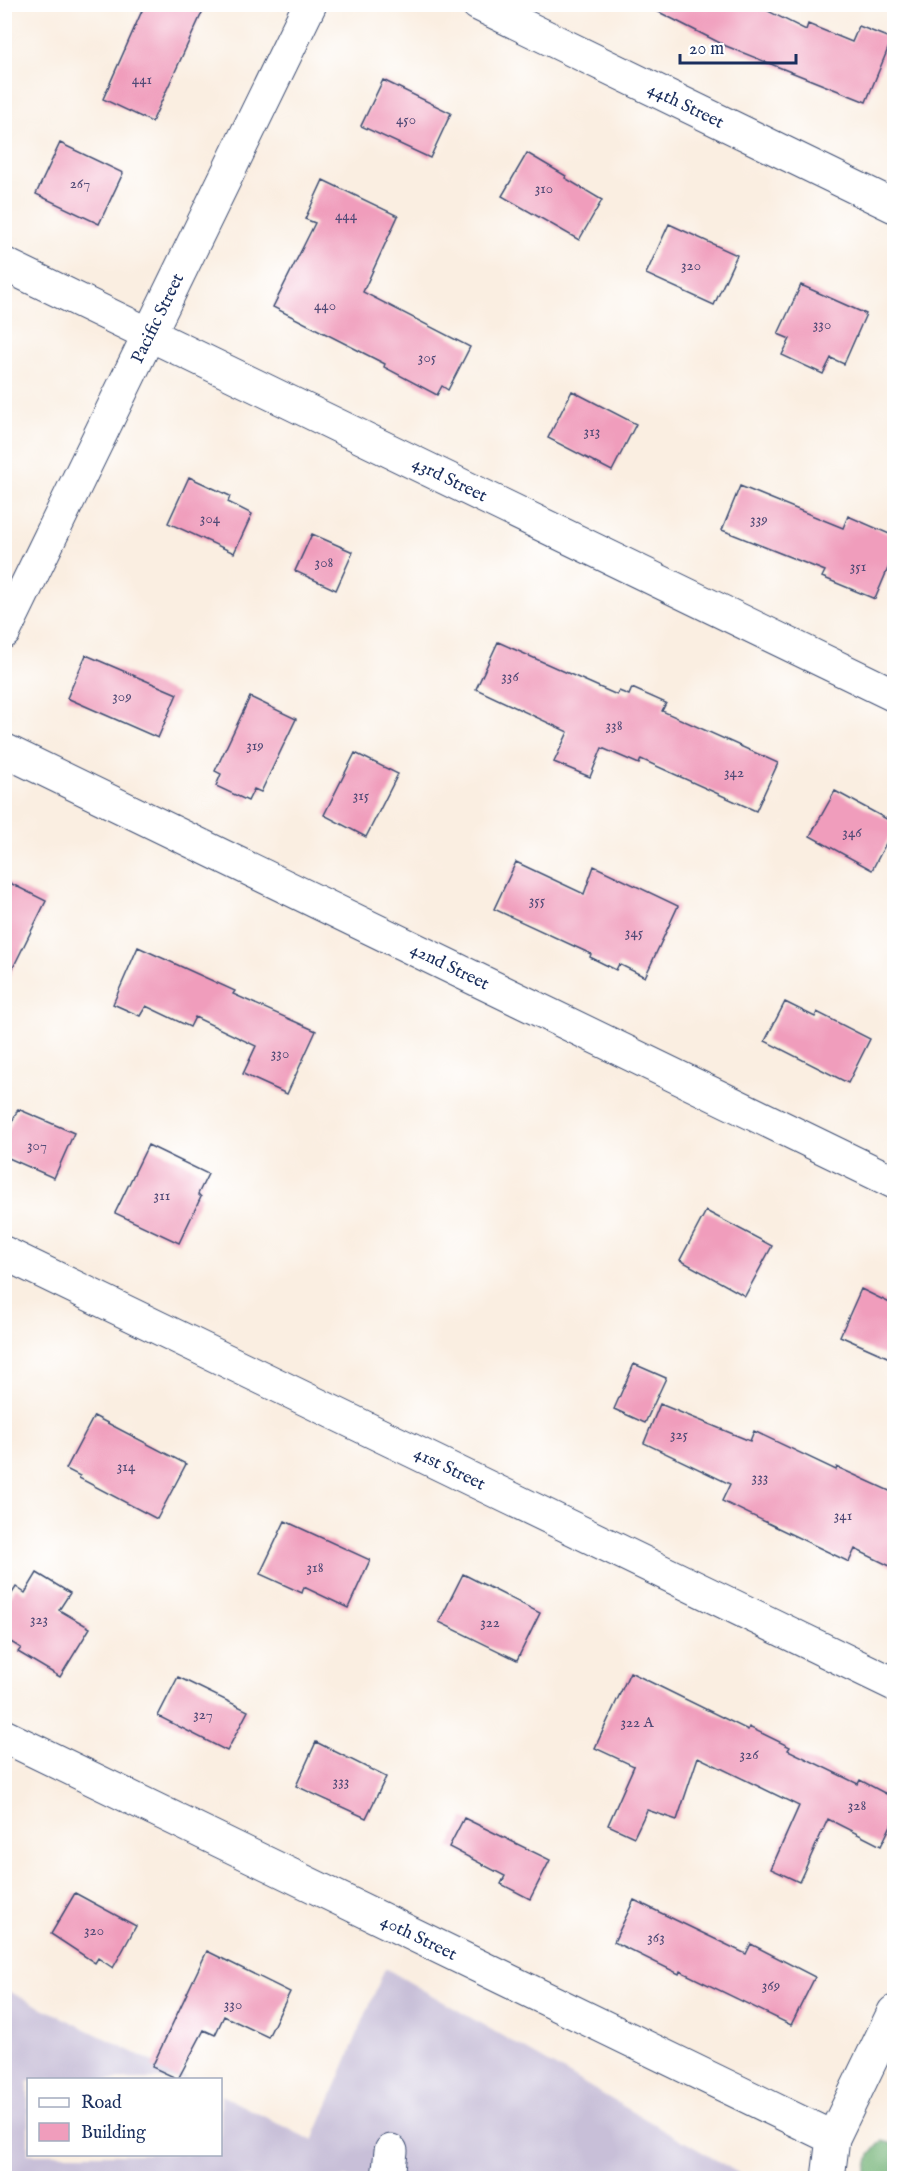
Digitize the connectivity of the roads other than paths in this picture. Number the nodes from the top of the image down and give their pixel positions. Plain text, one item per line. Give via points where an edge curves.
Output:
1 (310, 4) edge
2 (478, 4) edge
3 (894, 206) edge
4 (4, 264) edge
5 (149, 334) junction
6 (4, 632) edge
7 (894, 695) edge
8 (4, 750) edge
9 (894, 1182) edge
10 (4, 1253) edge
11 (894, 1684) edge
12 (4, 1736) edge
13 (894, 2012) edge
14 (833, 2138) junction
15 (828, 2178) edge

1 - 5 street, Pacific Street
2 - 3 street, 44th Street
4 - 5 street, 43rd Street
5 - 6 street, Pacific Street
5 - 7 street, 43rd Street
8 - 9 street, 42nd Street
10 - 11 street, 41st Street
12 - 14 street, 40th Street
13 - 14 street
14 - 15 street

